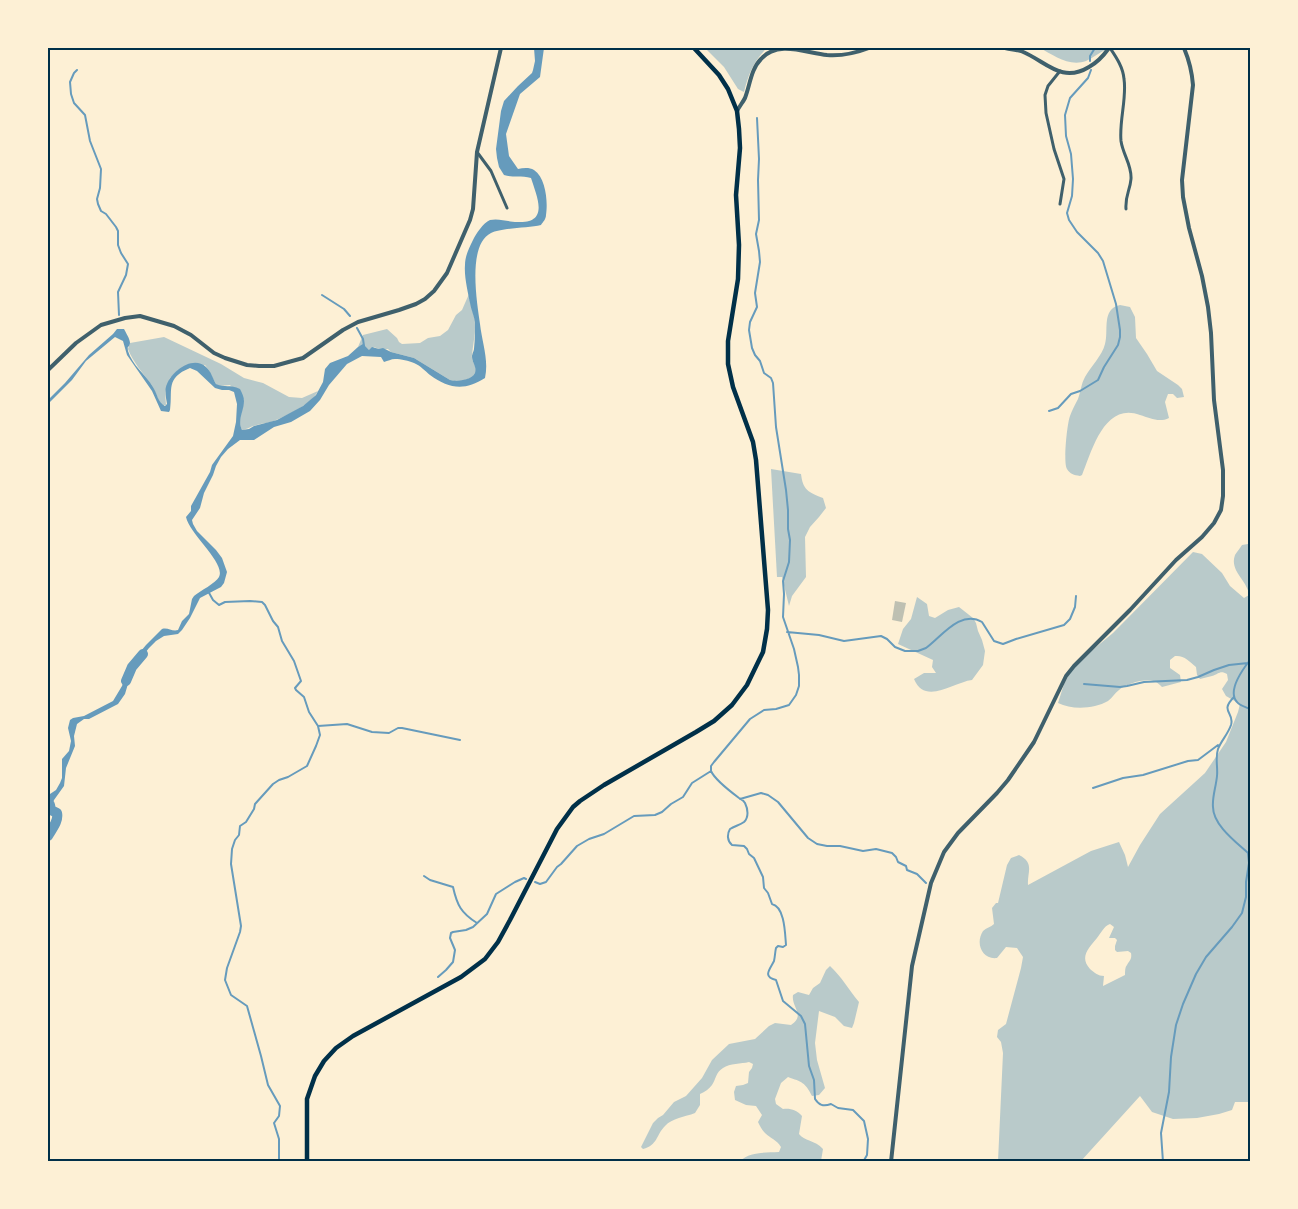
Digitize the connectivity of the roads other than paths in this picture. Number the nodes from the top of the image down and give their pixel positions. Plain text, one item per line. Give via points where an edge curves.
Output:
1 (501, 48) edge
2 (694, 48) edge
3 (869, 48) edge
4 (1005, 48) edge
5 (1109, 48) edge
6 (1184, 48) edge
7 (1060, 72) junction
8 (737, 111) junction
9 (477, 152) junction
10 (1060, 204) dead end
11 (507, 208) dead end
12 (1126, 209) dead end
13 (48, 370) edge
14 (307, 1162) edge
15 (891, 1162) edge

1 - 9 street
2 - 8 main road via 719,75
3 - 8 street via 827,55 788,48 766,54 755,66 745,98
4 - 7 street via 1020,51
5 - 7 street via 1084,70 1073,74
5 - 12 street via 1124,77 1122,143 1131,169
6 - 15 street via 1192,86 1183,197 1208,307 1214,400 1223,470 1221,510 1202,537 1074,666 1030,748 997,793 944,852 931,883 912,966
7 - 10 street via 1045,95 1054,149 1064,179
8 - 14 main road via 740,129 736,195 738,279 728,341 728,364 756,460 768,610 764,652 747,685 722,715 573,807 557,829 502,935 485,959 461,978 353,1036 324,1061 307,1099
9 - 11 street via 491,171
9 - 13 street via 470,220 447,273 434,291 416,304 358,322 303,358 274,366 246,365 225,358 174,326 140,316 125,318 101,325

